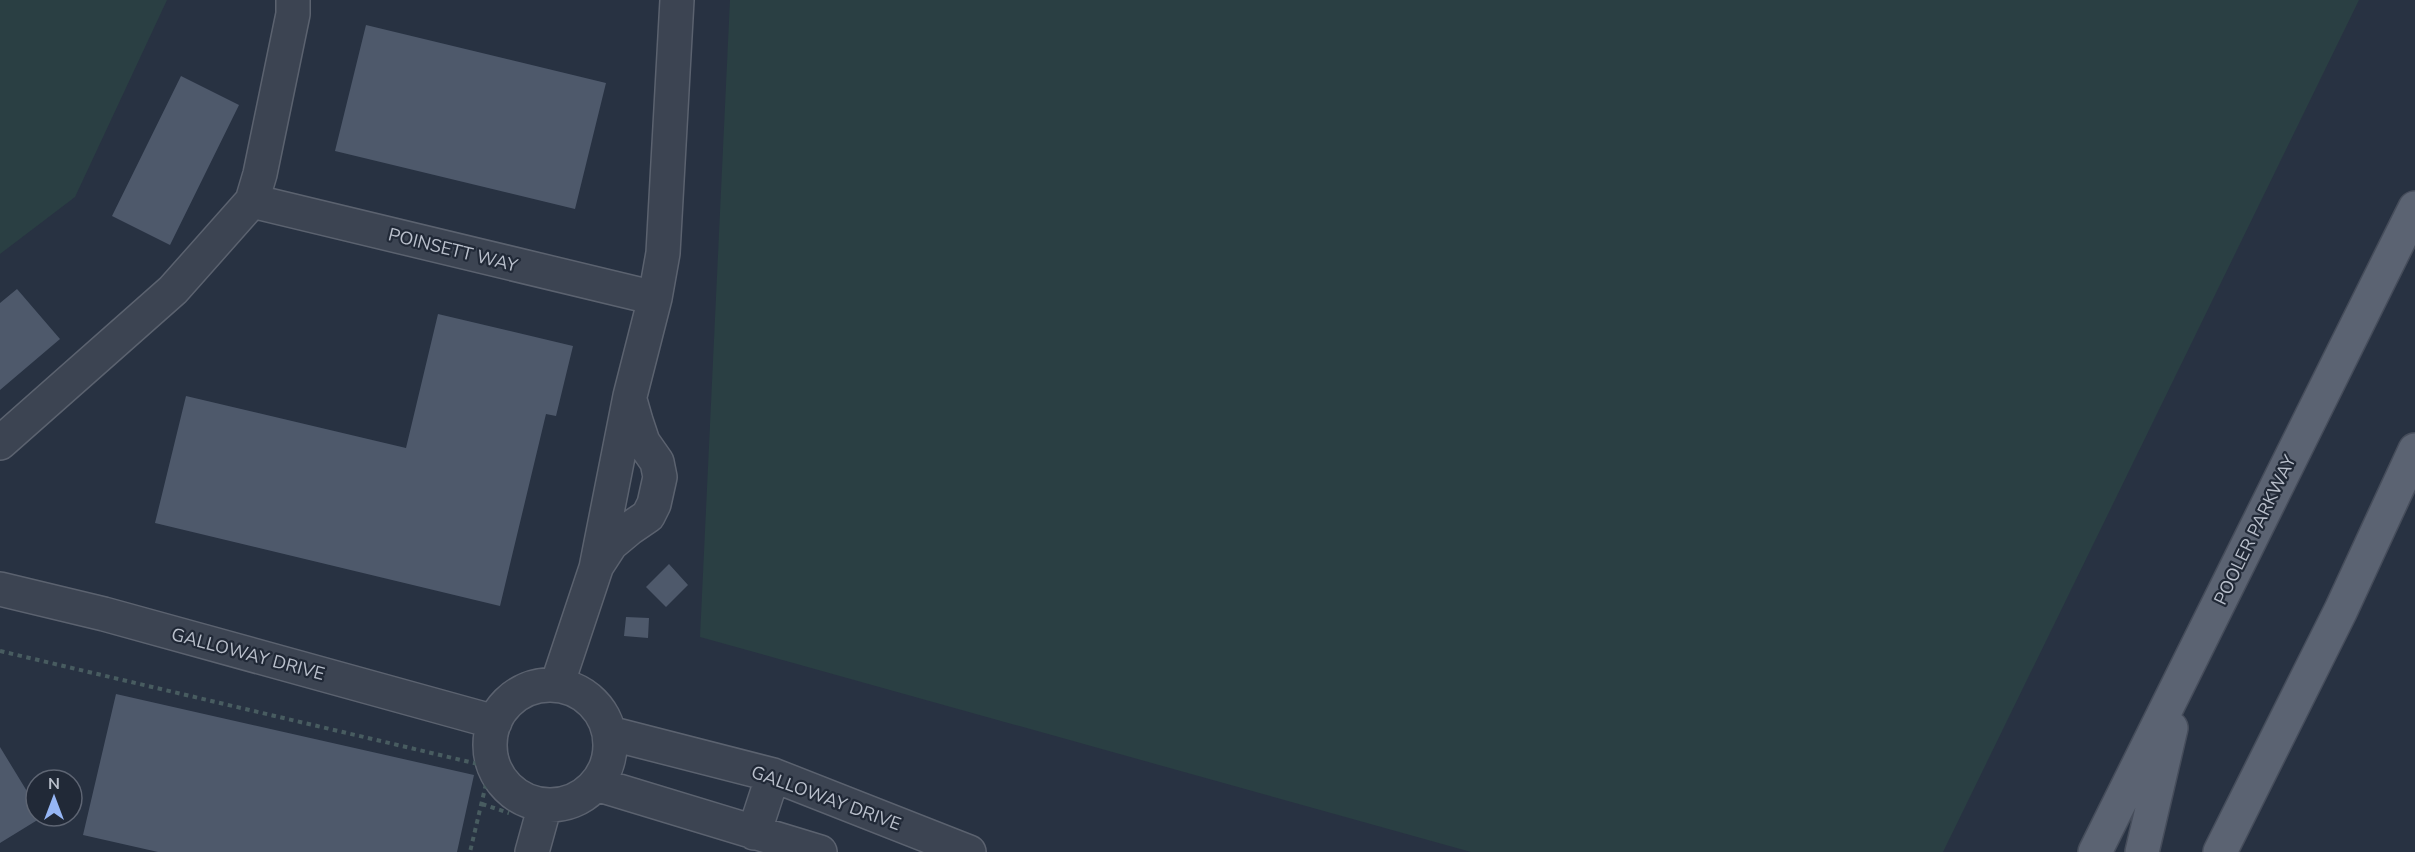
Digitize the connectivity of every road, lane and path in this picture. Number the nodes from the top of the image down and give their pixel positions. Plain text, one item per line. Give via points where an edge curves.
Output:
1 (293, 0) edge
2 (677, 0) edge
3 (252, 201) junction
4 (2415, 208) edge
5 (655, 298) junction
6 (630, 396) junction
7 (0, 443) edge
8 (2415, 450) edge
9 (596, 568) junction
10 (0, 589) edge
11 (0, 651) edge
12 (2184, 674) junction
13 (557, 685) junction
14 (495, 722) junction
15 (609, 733) junction
16 (773, 776) junction
17 (596, 784) junction
18 (545, 805) junction
19 (754, 833) junction
20 (470, 852) edge
21 (532, 852) edge
22 (820, 852) edge
23 (969, 852) edge
24 (2095, 852) edge
25 (2142, 852) edge
26 (2220, 852) edge

1 - 3 street
2 - 5 street via 663,253
3 - 5 street, POINSETT WAY
3 - 7 street via 173,290
4 - 12 main road, POOLER PARKWAY
5 - 6 street
6 - 9 street
6 - 9 street via 636,421 657,462 660,477 648,516 611,544
8 - 26 main road
9 - 13 street
10 - 14 street, GALLOWAY DRIVE
11 - 20 path via 478,764 486,784
12 - 24 main road, POOLER PARKWAY
12 - 25 main road
13 - 14 street via 538,686 520,693 505,705
13 - 15 street via 575,690 591,701 603,715
14 - 18 street via 490,740 499,776 511,790
15 - 16 street, GALLOWAY DRIVE
15 - 17 street via 610,752
16 - 19 street
16 - 23 street, GALLOWAY DRIVE
17 - 18 street via 569,802
17 - 19 street
18 - 21 street
19 - 22 street

